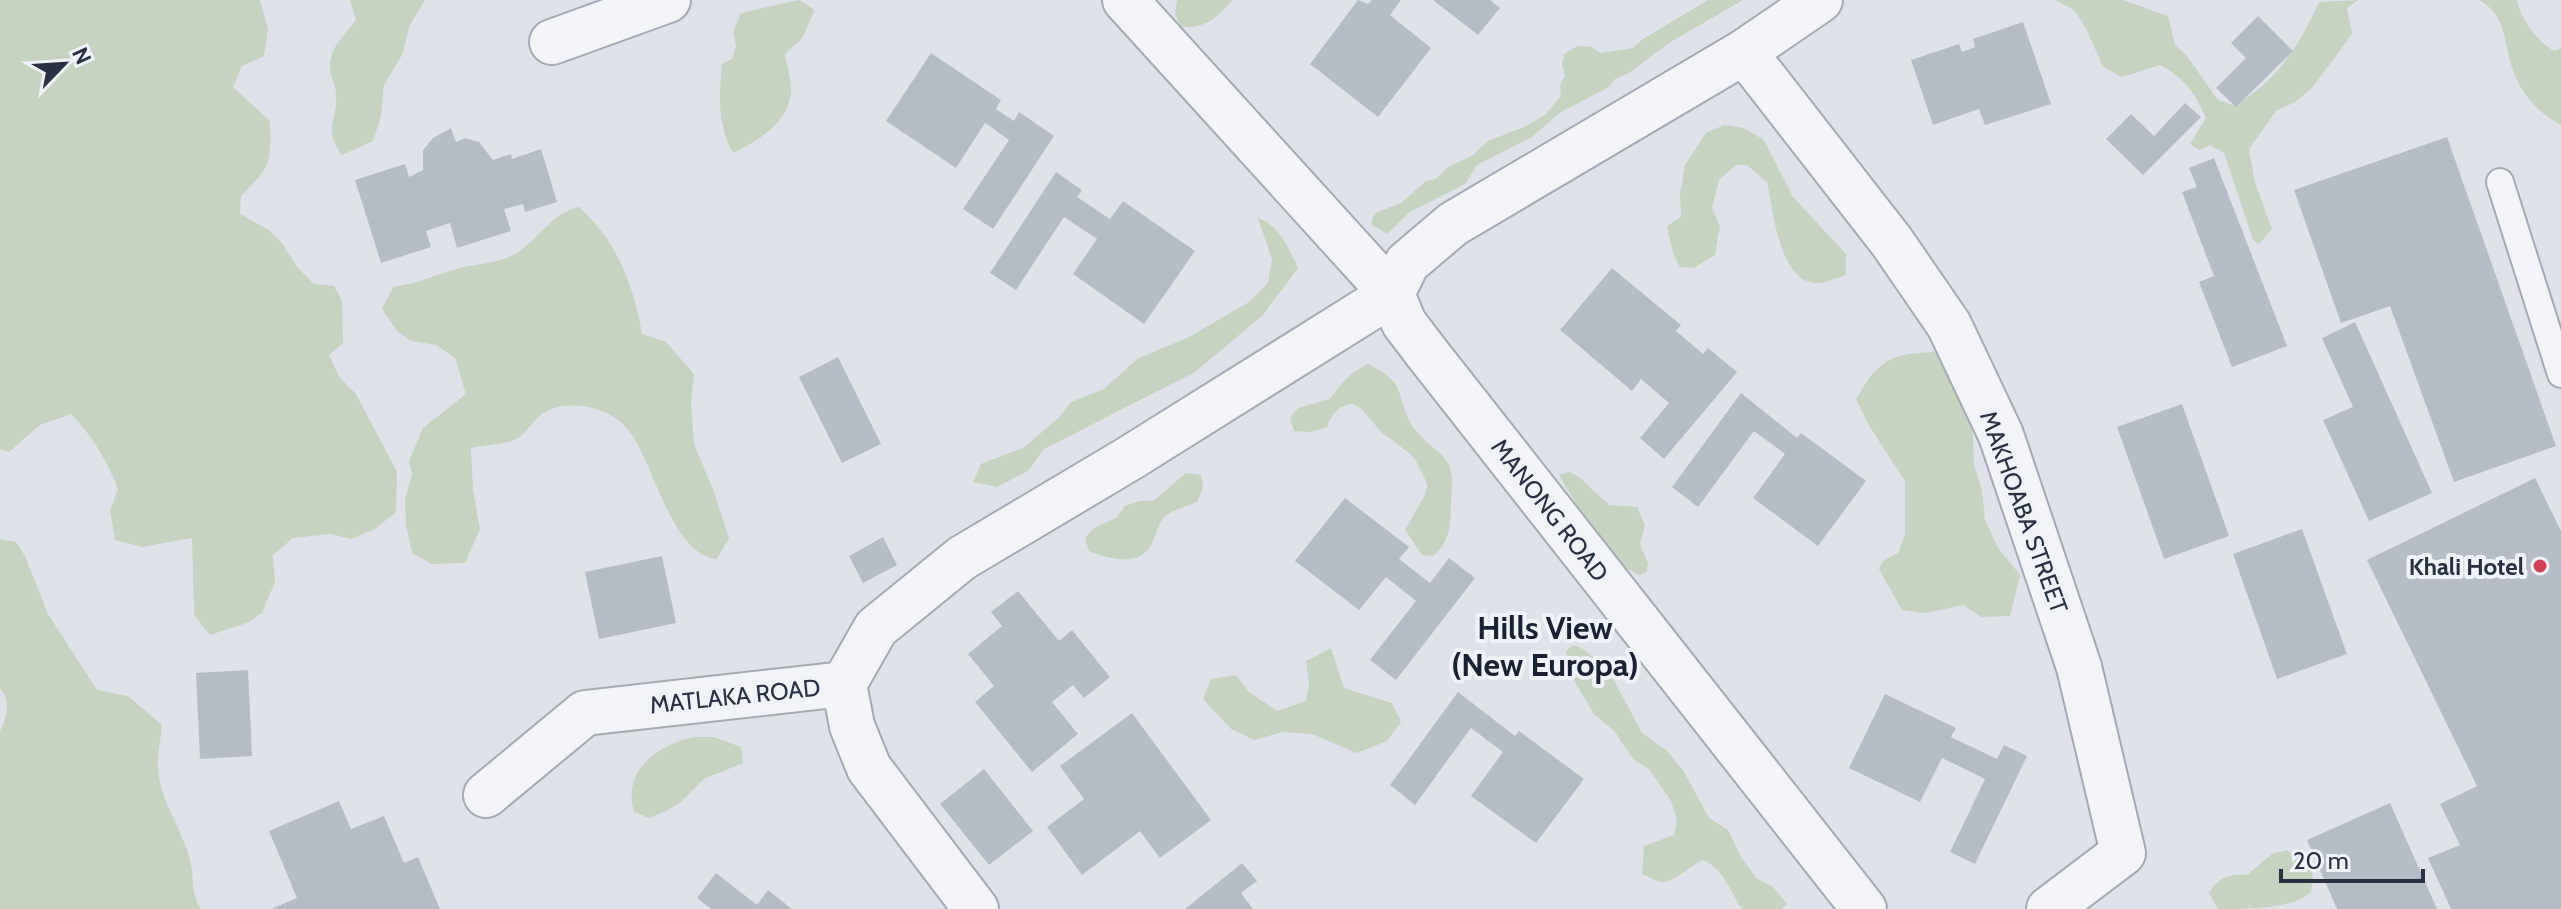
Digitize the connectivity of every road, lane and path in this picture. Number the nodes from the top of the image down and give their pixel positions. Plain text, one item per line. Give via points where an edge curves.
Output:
1 (668, 0) edge
2 (1125, 0) edge
3 (1820, 0) edge
4 (552, 42) dead end
5 (1744, 52) junction
6 (2500, 182) dead end
7 (1392, 294) junction
8 (2561, 374) edge
9 (844, 684) junction
10 (486, 795) dead end
11 (976, 909) edge
12 (1864, 909) edge
13 (2049, 909) edge

1 - 4 street
2 - 7 street, MANONG ROAD
3 - 5 street
5 - 7 street via 1453,224 1407,263
5 - 13 street, MAKHOABA STREET via 1892,242 1949,325 2001,435 2079,667 2123,853
6 - 8 lane
7 - 9 street via 962,558 876,628
7 - 12 street, MANONG ROAD via 1404,323 1426,352
9 - 10 street, MATLAKA ROAD via 585,713
9 - 11 street, MATLAKA ROAD via 852,726 869,768

